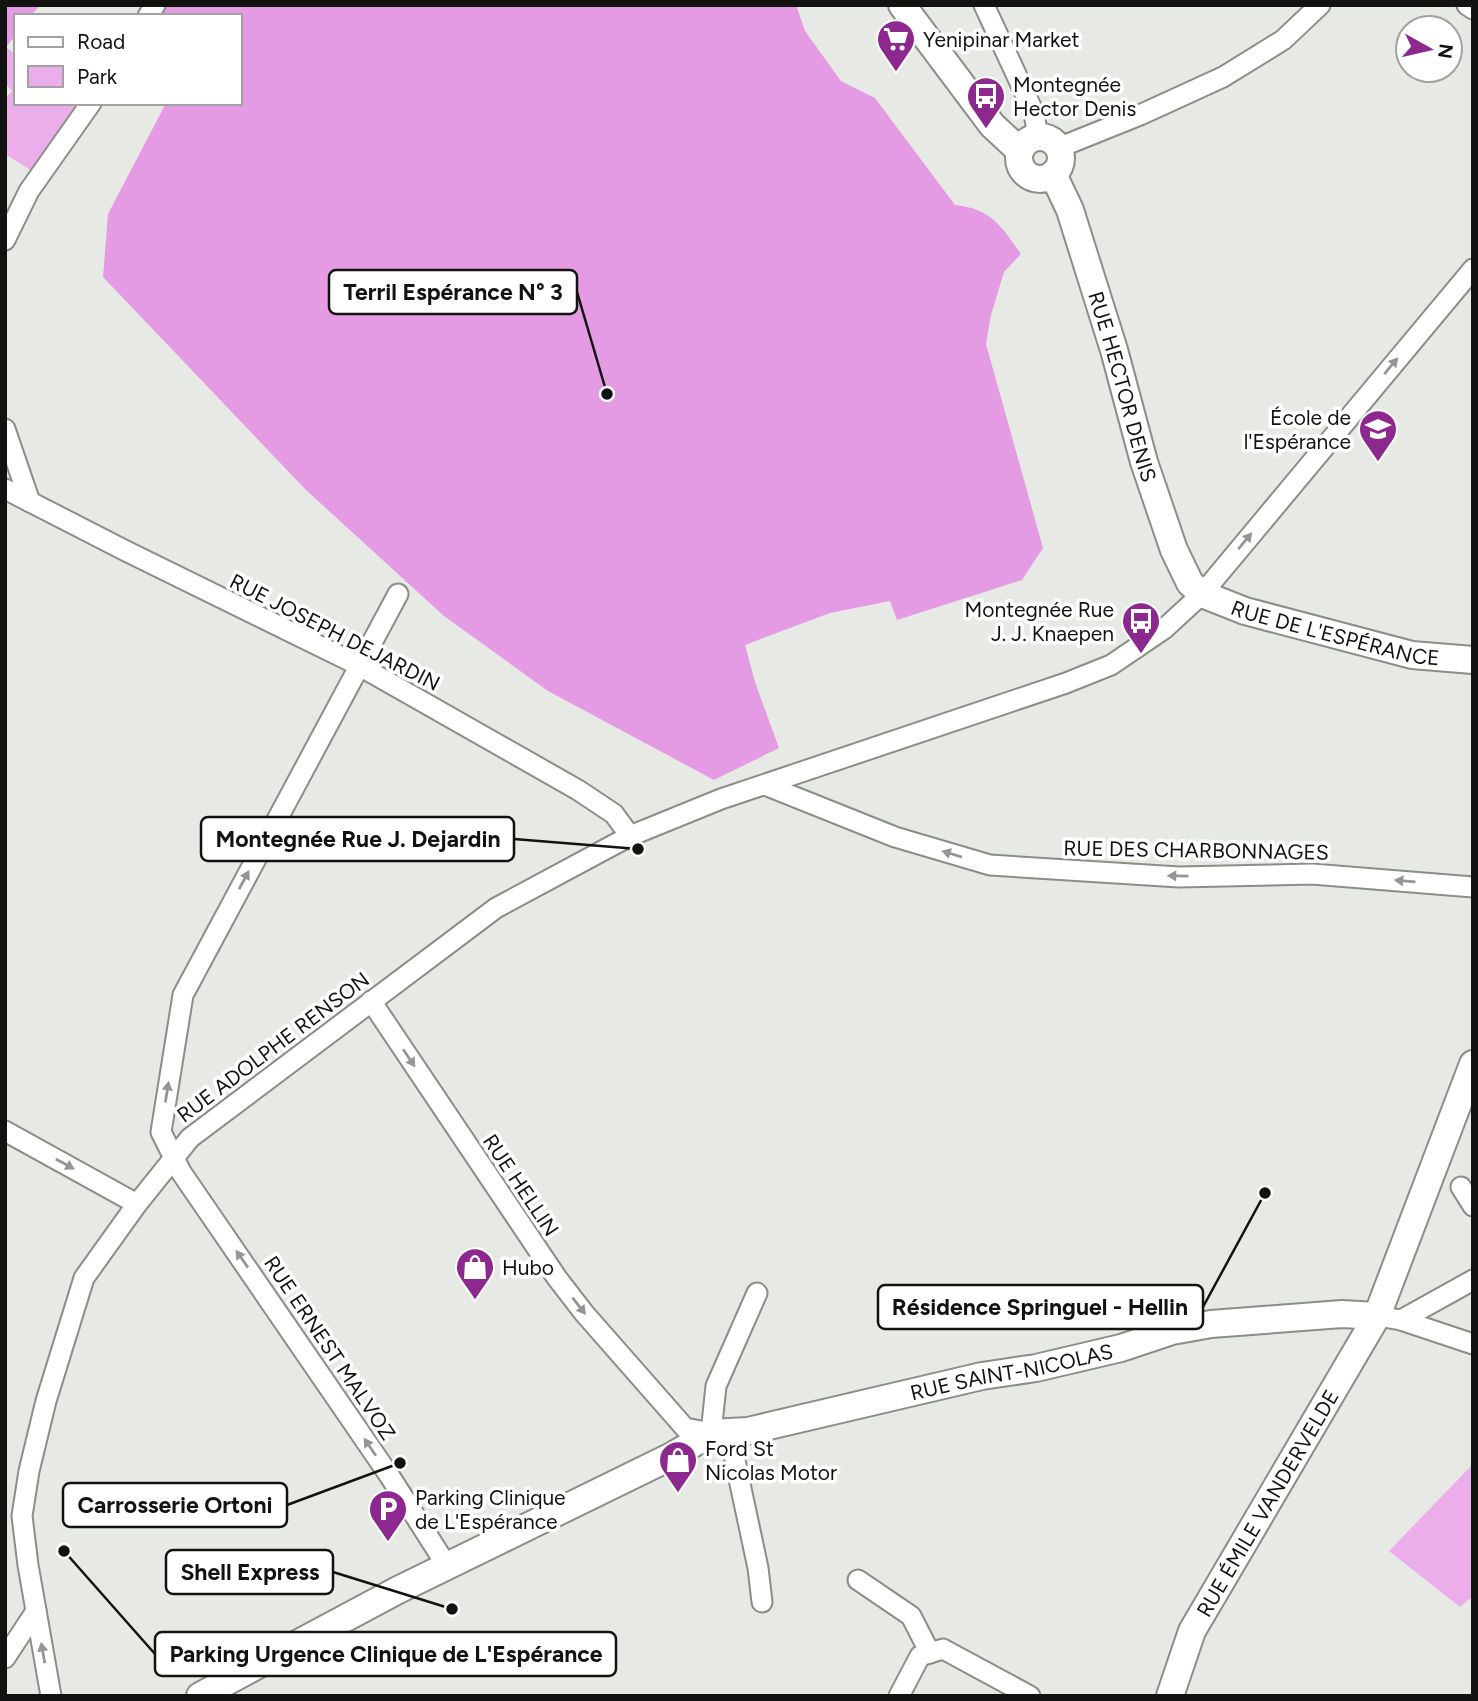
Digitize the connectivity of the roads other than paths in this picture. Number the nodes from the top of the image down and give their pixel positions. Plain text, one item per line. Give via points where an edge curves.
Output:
1 (902, 5) edge
2 (984, 5) edge
3 (1320, 5) edge
4 (1467, 5) edge
5 (1473, 9) edge
6 (89, 105) edge
7 (1039, 145) junction
8 (1053, 174) junction
9 (5, 240) edge
10 (1473, 269) edge
11 (5, 429) edge
12 (5, 489) edge
13 (30, 502) junction
14 (398, 594) dead end
15 (1202, 594) junction
16 (1473, 660) edge
17 (358, 665) junction
18 (765, 785) junction
19 (629, 836) junction
20 (1473, 887) edge
21 (371, 1001) junction
22 (1473, 1064) edge
23 (5, 1131) edge
24 (174, 1156) junction
25 (1461, 1187) dead end
26 (137, 1204) junction
27 (1473, 1206) edge
28 (1473, 1280) edge
29 (757, 1293) dead end
30 (1389, 1318) junction
31 (1473, 1344) edge
32 (720, 1432) junction
33 (447, 1566) junction
34 (858, 1580) dead end
35 (762, 1602) dead end
36 (36, 1611) junction
37 (930, 1653) junction
38 (5, 1658) edge
39 (51, 1696) edge
40 (200, 1696) edge
41 (899, 1696) edge
42 (1030, 1696) edge
43 (1170, 1696) edge

1 - 7 street via 992,125
2 - 7 street via 1034,113
3 - 7 street via 1283,40 1223,77 1140,115
4 - 5 street
6 - 9 street via 29,191
7 - 8 street via 1060,162
7 - 8 street via 1019,159 1026,173 1039,178
8 - 15 street, RUE HECTOR DENIS via 1070,210 1165,526 1183,573
15 -> 10 street, RUE ADOLPHE RENSON
11 - 13 street
12 - 13 street, RUE JOSEPH DEJARDIN
13 - 17 street, RUE JOSEPH DEJARDIN
14 - 17 street, RUE ERNEST MALVOZ
15 - 16 street, RUE DE L'ESPÉRANCE via 1245,611 1412,655
15 - 18 street, RUE ADOLPHE RENSON via 1164,629 1111,665
17 - 19 street, RUE JOSEPH DEJARDIN via 578,790 614,814
24 -> 17 street, RUE ERNEST MALVOZ via 161,1132 183,995
18 - 19 street, RUE ADOLPHE RENSON
20 -> 18 street, RUE DES CHARBONNAGES via 1312,874 1179,877 990,865 895,837
19 - 21 street, RUE ADOLPHE RENSON via 496,908
21 - 24 street, RUE ADOLPHE RENSON via 190,1138
21 -> 32 street, RUE HELLIN via 584,1313 685,1429
22 - 30 street, RUE ÉMILE VANDERVELDE
23 -> 26 street
24 - 26 street, RUE ADOLPHE RENSON
33 -> 24 street, RUE ERNEST MALVOZ
25 - 27 street
26 - 36 street, RUE ADOLPHE RENSON via 84,1278 43,1413 22,1516
28 - 30 street
29 - 32 street via 716,1386
30 - 31 street
30 - 32 street, RUE SAINT-NICOLAS via 1342,1314 1211,1324 1036,1368 982,1376 748,1431
30 - 43 street, RUE ÉMILE VANDERVELDE via 1192,1631
32 - 33 street, RUE SAINT-NICOLAS
32 - 35 street via 758,1568
33 - 40 street, RUE SAINT-NICOLAS
34 - 37 street via 911,1616
36 - 38 street
39 -> 36 street, RUE ADOLPHE RENSON
37 - 41 street via 919,1656
37 - 42 street via 943,1649

